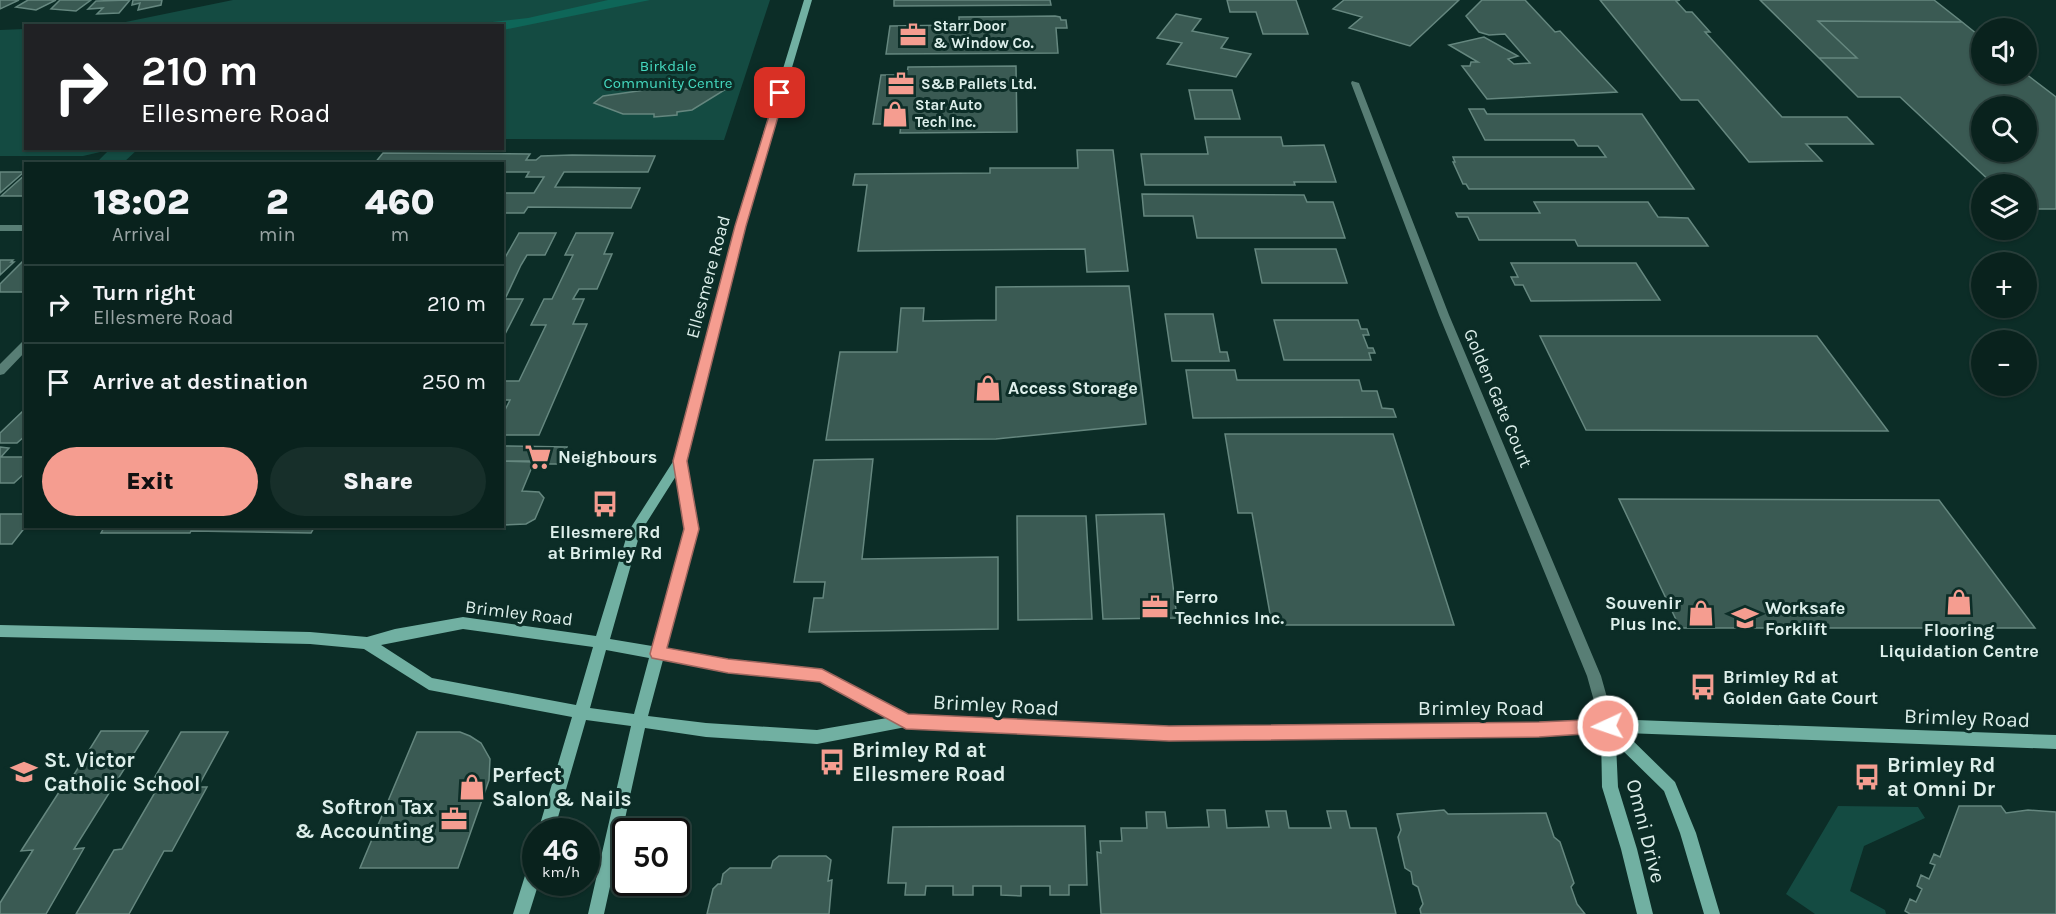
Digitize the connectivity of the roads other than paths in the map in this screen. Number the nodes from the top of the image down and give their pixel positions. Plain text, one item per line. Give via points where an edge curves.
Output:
1 (808, 0) edge
2 (1355, 83) dead end
3 (0, 228) edge
4 (24, 228) edge
5 (24, 346) edge
6 (0, 371) edge
7 (680, 461) junction
8 (0, 631) edge
9 (367, 643) junction
10 (602, 643) junction
11 (658, 654) junction
12 (583, 713) junction
13 (906, 721) junction
14 (639, 722) junction
15 (1608, 726) junction
16 (2056, 742) edge
17 (550, 818) edge
18 (527, 896) edge
19 (521, 914) edge
20 (596, 914) edge
21 (1645, 914) edge
22 (1712, 914) edge

1 - 7 main road, Ellesmere Road via 740,226
2 - 15 street, Golden Gate Court via 1444,315 1594,676
3 - 4 street
5 - 6 street
7 - 10 main road, Ellesmere Road via 634,532
7 - 11 main road, Ellesmere Road via 691,529
8 - 9 main road, Brimley Road via 310,638
9 - 10 main road, Brimley Road via 464,622
9 - 12 main road, Brimley Road via 429,684
10 - 11 main road, Brimley Road
10 - 12 main road, Ellesmere Road
11 - 13 main road, Brimley Road via 822,676
11 - 14 main road, Ellesmere Road
12 - 14 main road, Brimley Road
12 - 17 main road, Ellesmere Road
13 - 14 main road, Brimley Road via 816,737
13 - 15 main road, Brimley Road via 1181,734
14 - 20 main road, Ellesmere Road
15 - 16 main road, Brimley Road
15 - 21 main road, Omni Drive via 1610,787
15 - 22 main road, Omni Drive via 1670,787
18 - 19 main road

